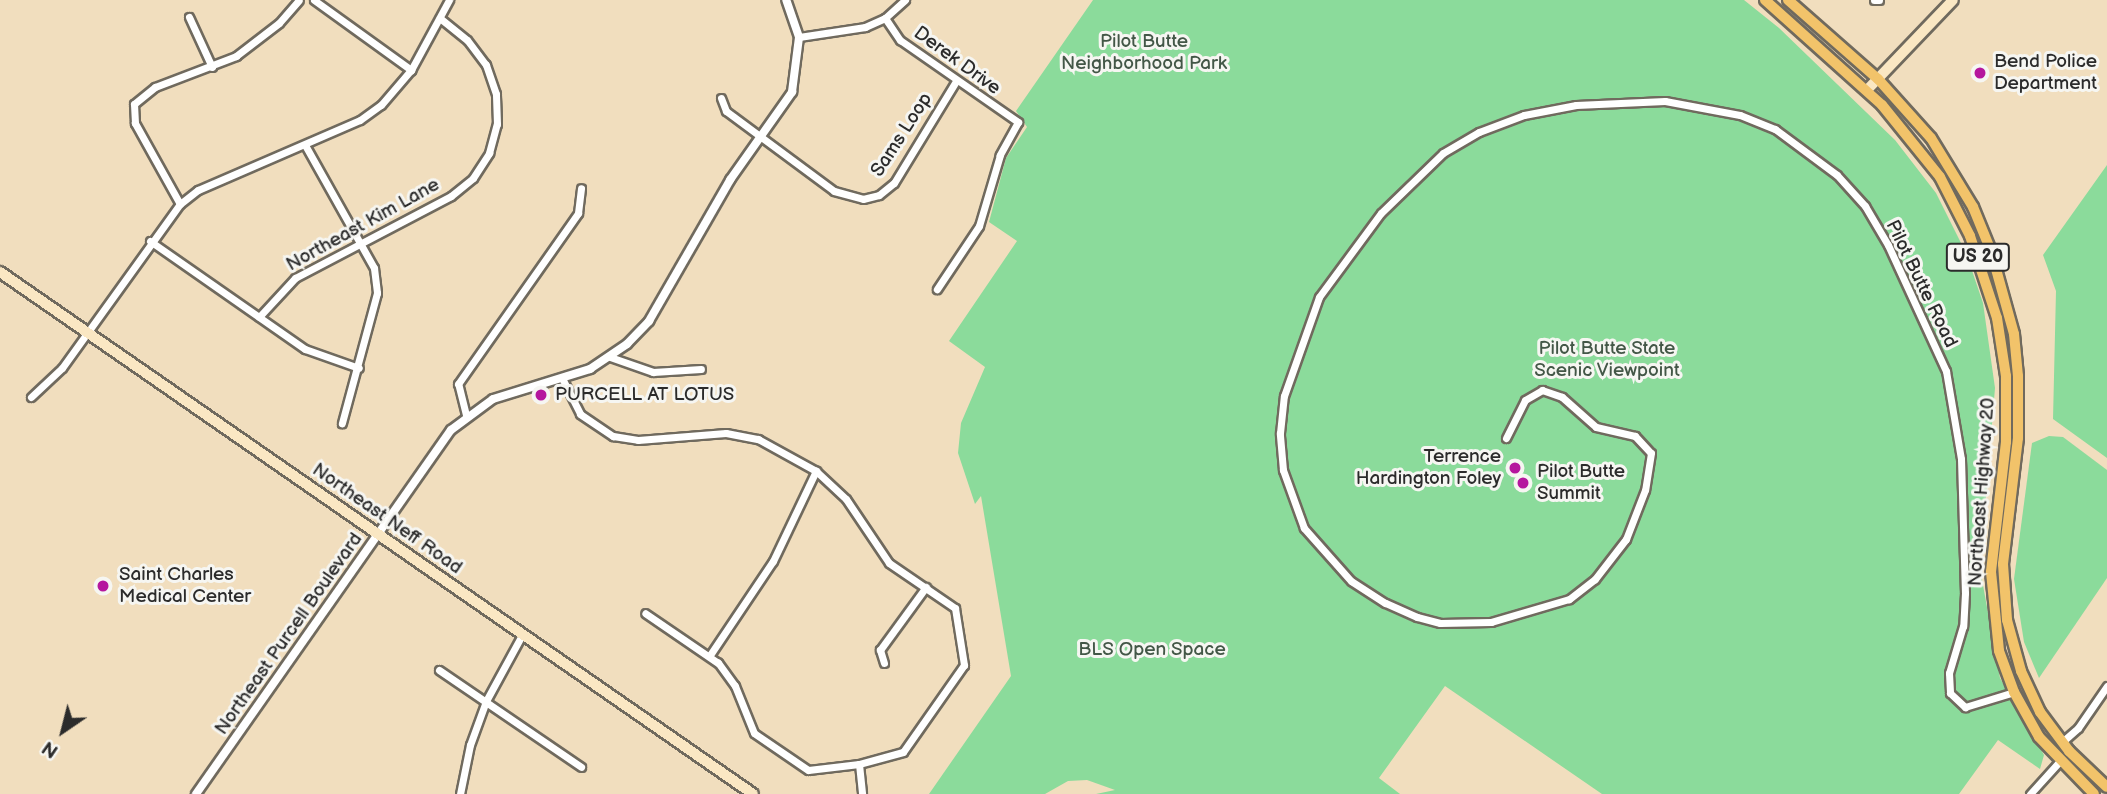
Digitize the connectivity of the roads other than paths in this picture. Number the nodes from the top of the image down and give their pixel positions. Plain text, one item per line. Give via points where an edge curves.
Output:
1 (299, 0) edge
2 (314, 0) edge
3 (449, 0) edge
4 (786, 0) edge
5 (905, 0) edge
6 (1765, 0) edge
7 (1788, 0) edge
8 (1953, 0) edge
9 (189, 18) dead end
10 (440, 18) junction
11 (885, 18) junction
12 (799, 37) junction
13 (212, 68) junction
14 (411, 70) junction
15 (1878, 79) junction
16 (956, 81) junction
17 (1867, 90) junction
18 (721, 98) dead end
19 (762, 137) junction
20 (305, 145) junction
21 (581, 188) dead end
22 (180, 204) junction
23 (150, 241) junction
24 (360, 244) junction
25 (0, 272) edge
26 (937, 289) dead end
27 (259, 317) junction
28 (87, 332) junction
29 (610, 357) junction
30 (359, 368) junction
31 (701, 369) dead end
32 (563, 380) junction
33 (31, 397) dead end
34 (466, 415) junction
35 (342, 423) dead end
36 (1506, 438) dead end
37 (816, 471) junction
38 (379, 534) junction
39 (926, 587) junction
40 (645, 613) dead end
41 (522, 635) junction
42 (710, 655) junction
43 (884, 663) dead end
44 (439, 670) dead end
45 (2107, 686) edge
46 (2014, 692) junction
47 (486, 701) junction
48 (2054, 733) junction
49 (2062, 742) junction
50 (2059, 762) junction
51 (859, 764) junction
52 (581, 767) dead end
53 (2107, 787) edge
54 (196, 794) edge
55 (460, 794) edge
56 (751, 794) edge
57 (862, 794) edge
58 (2030, 794) edge
59 (2094, 794) edge

1 - 13 street via 279,23
2 - 14 street
3 - 10 street
4 - 12 street, Northeast Purcell Boulevard
5 - 11 street
6 - 17 main road, Northeast Highway 20 / US 20
7 - 15 main road, Northeast Highway 20 / US 20
8 - 15 main road
9 - 13 street
10 - 14 street
10 - 24 street, Northeast Kim Lane via 467,40 486,65 496,94 496,124 489,153 472,178 451,196
11 - 12 street via 865,27
11 - 16 street, Derek Drive via 900,40
12 - 19 street, Northeast Purcell Boulevard via 792,92
13 - 22 street via 155,87 134,104 135,123
14 - 20 street via 381,105
15 - 17 main road
15 - 48 main road, Northeast Highway 20 / US 20 via 1931,138 1954,172 1973,207 2005,296 2018,376 2018,438 2003,590 2021,671
16 - 19 street, Sams Loop via 894,183 879,195 849,198 834,191
16 - 26 street, Derek Drive via 1018,122 1000,155 979,226
17 - 46 main road, Northeast Highway 20 / US 20 via 1918,147 1958,208 1997,318 2007,412 1992,601 1999,651
18 - 19 street, Sams Loop via 726,111
19 - 29 street, Northeast Purcell Boulevard via 730,180 649,321
20 - 22 street via 208,185
20 - 24 street
21 - 34 street via 578,213 458,384 456,393
22 - 23 street
23 - 27 street
23 - 28 street
24 - 27 street, Northeast Kim Lane via 295,278
24 - 30 street via 374,268 377,293
25 - 28 main road, Northeast Neff Road
27 - 30 street via 305,349
28 - 33 street via 62,368
28 - 38 main road, Northeast Neff Road
29 - 31 street via 653,372
29 - 32 street, Northeast Purcell Boulevard
30 - 35 street
32 - 34 street, Northeast Purcell Boulevard via 493,399
32 - 37 street via 580,414 613,436 638,440 726,433 758,439
34 - 38 street, Northeast Purcell Boulevard via 439,446
36 - 46 street, Pilot Butte Road via 1525,400 1542,390 1562,397 1596,427 1635,436 1651,453 1645,490 1626,539 1595,579 1569,599 1491,622 1428,620 1385,603 1351,581 1304,528 1283,470 1284,396 1319,297 1381,213 1443,153 1479,132 1524,115 1576,105 1665,101 1740,115 1776,130 1837,175 1864,206 1888,245 1946,371 1961,460 1965,593 1963,626 1949,673 1950,693 1965,706
37 - 39 street via 854,509 889,563
37 - 42 street via 773,561
38 - 41 main road, Northeast Neff Road
38 - 54 street, Northeast Purcell Boulevard
39 - 43 street via 880,650
39 - 51 street via 949,601 961,623 965,653 960,676 903,752
40 - 42 street
41 - 47 street
41 - 56 main road, Northeast Neff Road
42 - 51 street via 735,686 754,733 808,769
44 - 47 street
45 - 49 street
46 - 48 main road via 2023,692 2038,719
46 - 50 main road, Northeast Highway 20 / US 20
47 - 52 street
47 - 55 street
48 - 49 main road, Northeast Highway 20 / US 20
49 - 53 main road, US 20
50 - 58 street
50 - 59 main road, US 20
51 - 57 street

